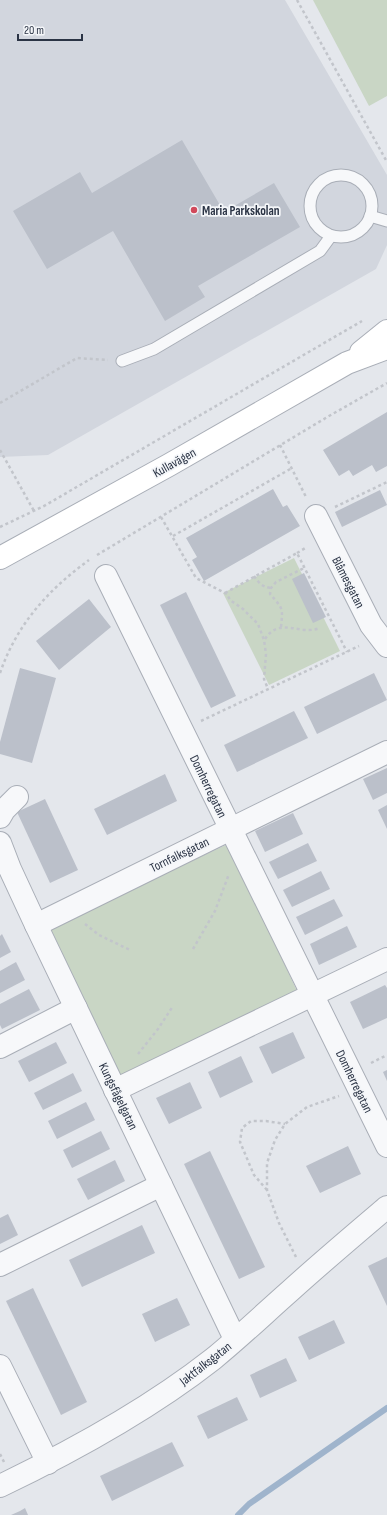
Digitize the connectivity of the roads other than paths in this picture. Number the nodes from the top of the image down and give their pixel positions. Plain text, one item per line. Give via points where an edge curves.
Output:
1 (370, 216) junction
2 (387, 221) edge
3 (331, 236) junction
4 (387, 331) edge
5 (387, 348) edge
6 (122, 361) road end
7 (348, 363) junction
8 (316, 516) road end
9 (0, 558) edge
10 (106, 576) dead end
11 (383, 641) edge
12 (387, 752) edge
13 (17, 797) dead end
14 (0, 817) edge
15 (234, 836) junction
16 (0, 843) edge
17 (36, 925) junction
18 (387, 959) edge
19 (312, 995) junction
20 (76, 1008) junction
21 (0, 1047) edge
22 (115, 1090) junction
23 (387, 1146) edge
24 (161, 1185) junction
25 (387, 1207) edge
26 (0, 1265) edge
27 (235, 1339) junction
28 (0, 1366) edge
29 (48, 1463) junction
30 (0, 1486) edge

1 - 2 lane
1 - 3 lane via 364,227 355,234 343,238
1 - 3 lane via 372,205 369,194 362,184 342,175 331,176 317,186 310,201 310,212 314,222 321,231
3 - 6 lane via 320,251 154,349
4 - 7 street, Kullavägen
5 - 7 street, Kullavägen
7 - 9 street, Kullavägen
8 - 11 street, Blåmesgatan via 372,625
10 - 15 street, Domherregatan
12 - 15 street, Tornfalksgatan
13 - 14 street
15 - 17 street, Tornfalksgatan
15 - 19 street, Domherregatan
16 - 17 street
17 - 20 street
18 - 19 street
19 - 22 street
19 - 23 street, Domherregatan
20 - 21 street
20 - 22 street, Kungsfågelgatan
22 - 24 street, Kungsfågelgatan
24 - 26 street
24 - 27 street, Kungsfågelgatan
25 - 27 street, Jaktfalksgatan
27 - 29 street, Jaktfalksgatan via 167,1393 99,1436
28 - 29 street
29 - 30 street, Jaktfalksgatan

